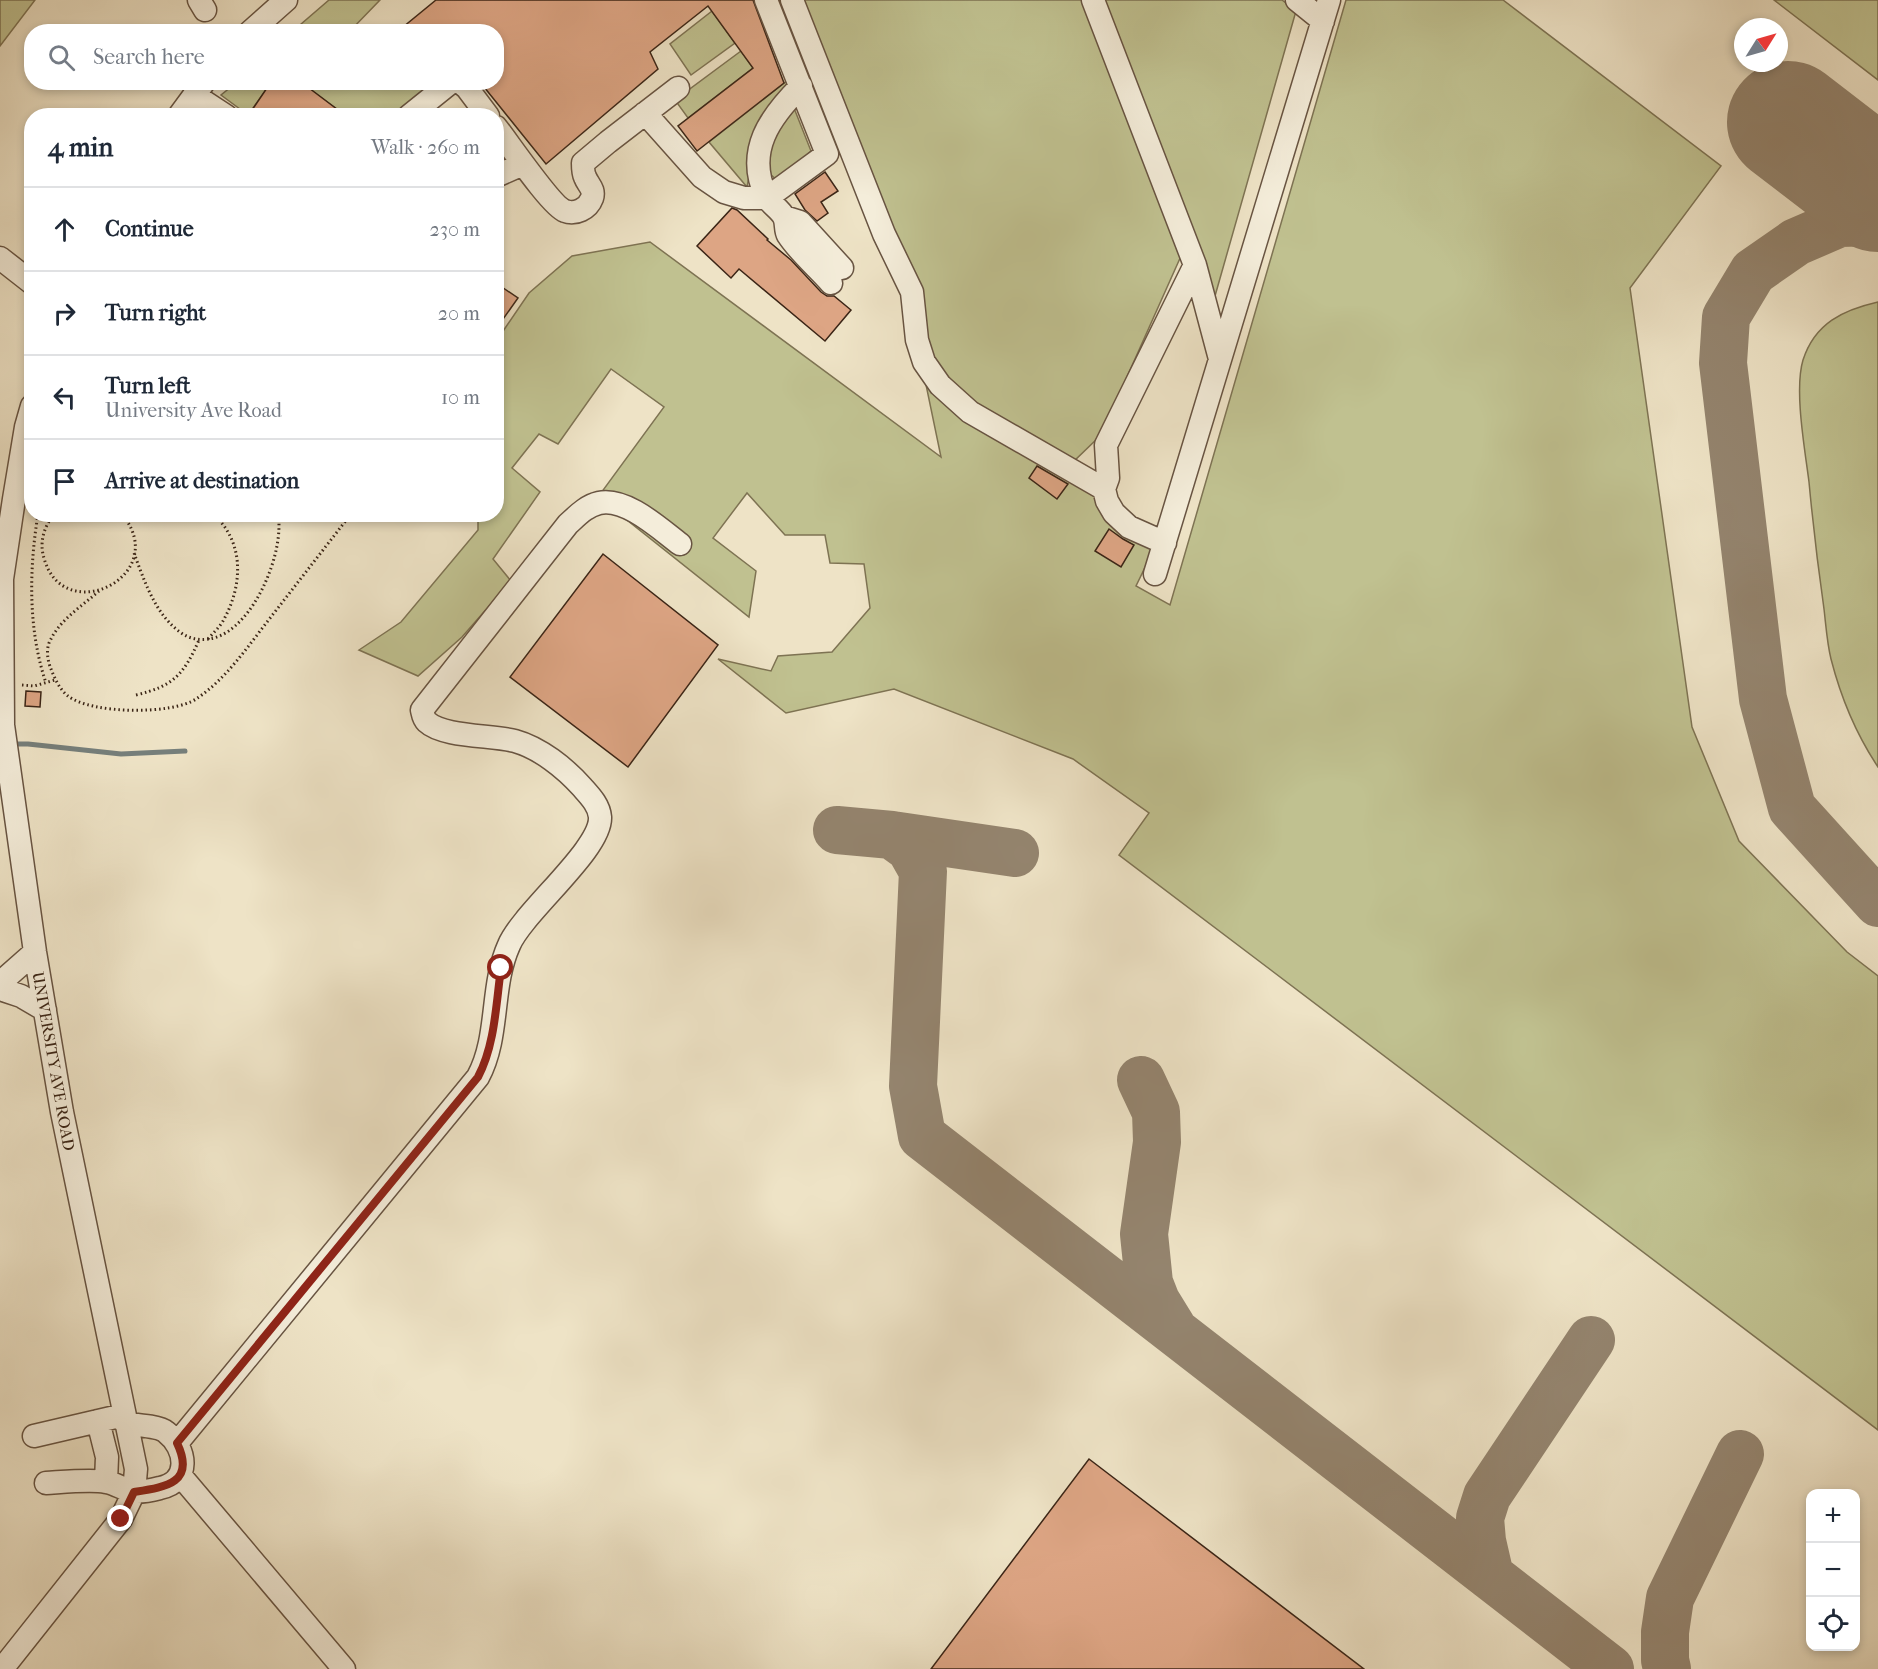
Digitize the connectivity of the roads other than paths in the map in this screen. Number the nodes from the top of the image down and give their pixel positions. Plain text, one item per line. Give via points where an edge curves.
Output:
1 (286, 0) edge
2 (766, 0) edge
3 (792, 0) edge
4 (1093, 0) edge
5 (1297, 0) edge
6 (1326, 11) edge
7 (259, 24) edge
8 (801, 86) junction
9 (678, 88) dead end
10 (198, 90) edge
11 (201, 90) edge
12 (441, 90) edge
13 (468, 90) edge
14 (185, 108) edge
15 (218, 108) edge
16 (419, 108) edge
17 (482, 108) edge
18 (645, 113) junction
19 (504, 138) edge
20 (524, 164) junction
21 (504, 173) edge
22 (767, 198) junction
23 (0, 258) edge
24 (1195, 265) junction
25 (837, 276) dead end
26 (24, 277) edge
27 (1220, 360) junction
28 (24, 438) edge
29 (1104, 489) junction
30 (1165, 543) junction
31 (680, 544) dead end
32 (1155, 574) dead end
33 (1, 650) edge
34 (35, 952) junction
35 (0, 983) edge
36 (0, 989) edge
37 (45, 1010) junction
38 (125, 1419) junction
39 (98, 1421) junction
40 (34, 1436) dead end
41 (177, 1443) junction
42 (180, 1475) junction
43 (106, 1482) junction
44 (46, 1483) dead end
45 (134, 1492) junction
46 (2, 1669) edge
47 (344, 1669) edge

1 - 7 street
2 - 8 street
3 - 29 street via 884,234 912,292 917,340 924,362 940,385 970,412
4 - 24 street
5 - 6 street
6 - 27 street
8 - 22 street via 774,115 759,150 759,174
8 - 22 street via 827,154
9 - 18 street
10 - 14 street
11 - 15 street
12 - 16 street
13 - 17 street
18 - 20 street via 584,164 593,196 578,212 564,211 556,204
18 - 22 street via 702,177 724,192 744,198
19 - 20 street
20 - 21 street
22 - 25 street via 784,218 787,233
23 - 26 street
24 - 27 street
24 - 29 street via 1106,445
27 - 30 street
28 - 33 street, UNIVERSITY AVE ROAD via 2,579
29 - 30 street via 1114,513 1129,527
30 - 32 street
31 - 41 street via 644,516 621,505 600,503 585,509 568,524 422,710 424,718 436,728 516,741 556,763 592,798 599,810 600,823 588,846 511,939 501,968 485,1064 478,1077
33 - 34 street, UNIVERSITY AVE ROAD via 3,725
34 - 35 street
34 - 37 street, UNIVERSITY AVE ROAD
36 - 37 street
37 - 38 street, UNIVERSITY AVE ROAD
38 - 39 street
38 - 41 street via 165,1430
38 - 45 street, UNIVERSITY AVE ROAD via 136,1469
39 - 40 street
39 - 43 street via 107,1457
41 - 42 street via 183,1455
42 - 45 street via 163,1488
42 - 47 street
43 - 44 street
43 - 45 street
45 - 46 street, UNIVERSITY AVE ROAD via 121,1519

